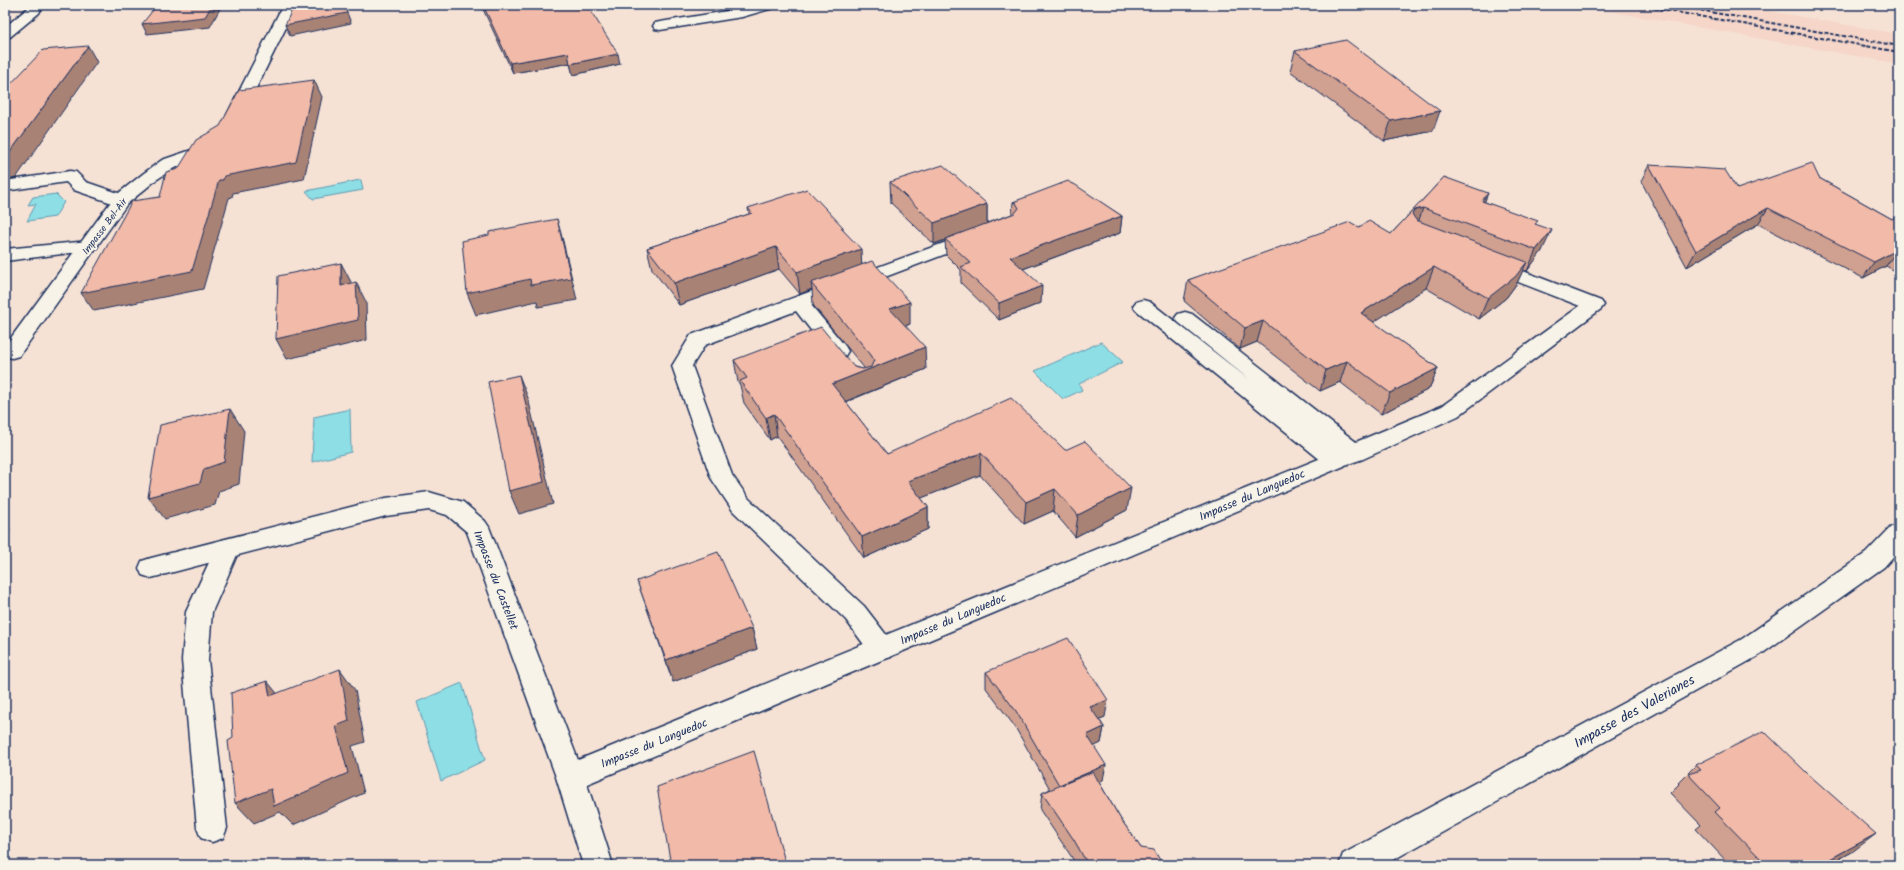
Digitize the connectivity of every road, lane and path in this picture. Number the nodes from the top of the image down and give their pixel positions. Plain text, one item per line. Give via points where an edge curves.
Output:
1 (36, 5) edge
2 (290, 5) edge
3 (768, 5) edge
4 (660, 26) dead end
5 (6, 32) edge
6 (5, 186) edge
7 (121, 200) junction
8 (987, 232) edge
9 (89, 246) junction
10 (5, 255) edge
11 (1474, 258) edge
12 (799, 302) junction
13 (1143, 306) dead end
14 (1185, 318) dead end
15 (12, 351) dead end
16 (849, 364) edge
17 (1346, 456) junction
18 (1899, 534) edge
19 (228, 548) junction
20 (151, 568) dead end
21 (882, 648) junction
22 (570, 777) junction
23 (212, 828) dead end
24 (598, 865) edge
25 (1354, 865) edge

1 - 5 street via 34,10
2 - 7 street, Impasse Bel-Air via 224,135 212,148 169,164 141,182
3 - 4 street via 742,13
6 - 7 street via 70,176 80,186
7 - 9 street, Impasse Bel-Air
8 - 12 street
9 - 10 street
9 - 15 street, Impasse Bel-Air
11 - 17 street, Impasse du Languedoc via 1594,305 1450,410
12 - 16 street
12 - 21 street via 698,340 682,366 722,478 741,506 855,613
13 - 17 street
14 - 17 street
17 - 21 street, Impasse du Languedoc
18 - 25 street, Impasse des Valerianes via 1875,560 1751,647
19 - 20 street, Impasse du Castellet
19 - 22 street, Impasse du Castellet via 386,506 428,501 454,508 477,527
19 - 23 street via 199,612 195,660
21 - 22 street, Impasse du Languedoc
22 - 24 street, Impasse du Castellet

